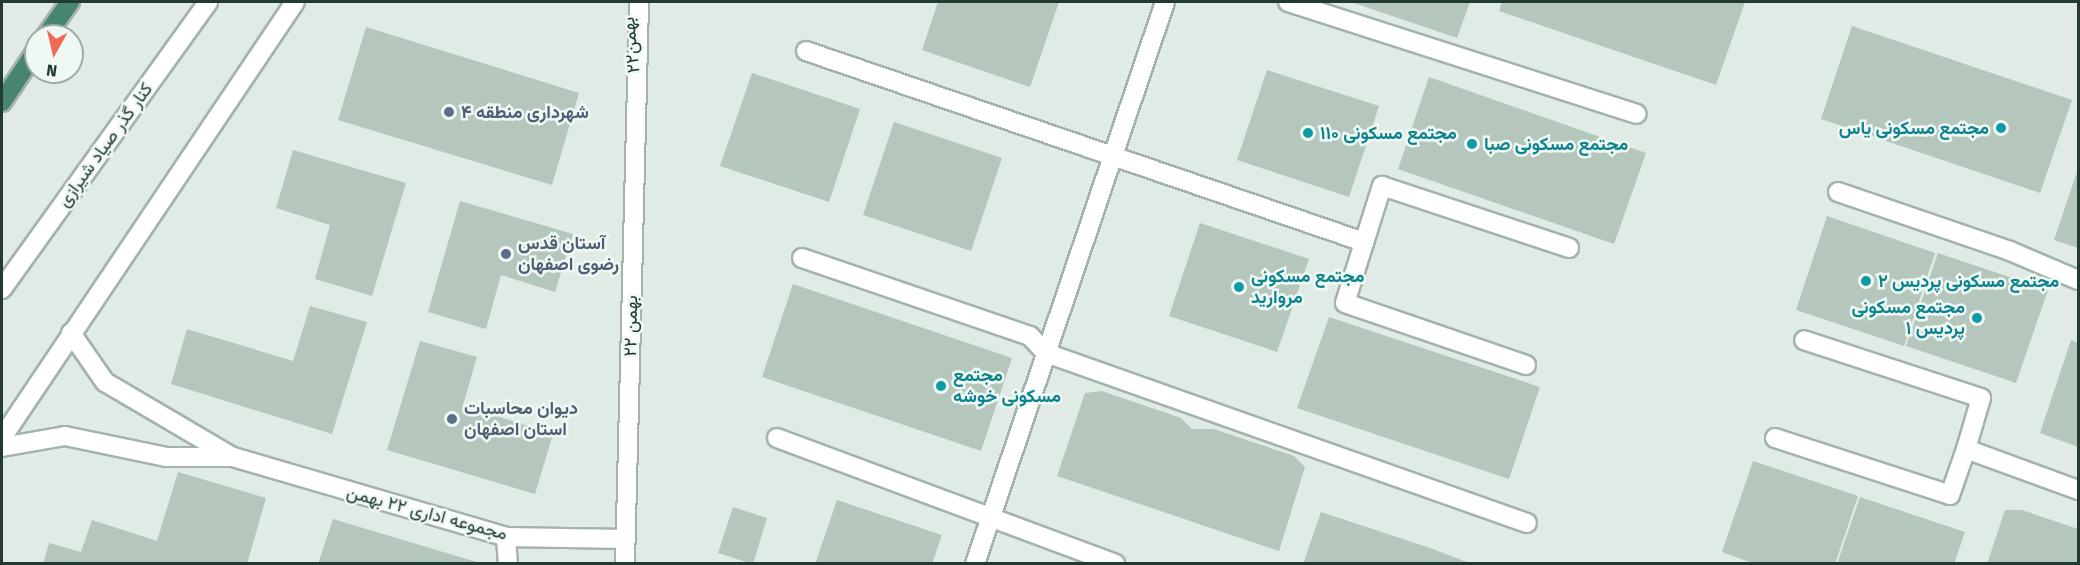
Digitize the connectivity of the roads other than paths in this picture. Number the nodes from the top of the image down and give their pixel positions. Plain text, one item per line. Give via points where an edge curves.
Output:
1 (70, 2) edge
2 (208, 2) edge
3 (295, 2) edge
4 (626, 2) edge
5 (639, 2) edge
6 (1165, 2) edge
7 (1288, 2) edge
8 (54, 24) edge
9 (806, 51) dead end
10 (24, 69) edge
11 (636, 88) junction
12 (2, 102) edge
13 (1636, 114) dead end
14 (1113, 156) junction
15 (1838, 192) dead end
16 (1364, 242) junction
17 (1569, 248) dead end
18 (802, 258) dead end
19 (2079, 280) edge
20 (2, 289) edge
21 (71, 333) junction
22 (1804, 340) dead end
23 (1046, 353) junction
24 (1526, 364) dead end
25 (2, 438) edge
26 (777, 438) dead end
27 (1775, 438) dead end
28 (2, 447) edge
29 (1966, 449) junction
30 (233, 458) junction
31 (2079, 490) edge
32 (990, 518) junction
33 (1527, 523) dead end
34 (506, 537) junction
35 (626, 539) junction
36 (508, 564) edge
37 (626, 564) edge
38 (975, 564) edge
39 (1115, 564) edge

1 - 8 highway
2 - 20 street, کنار گذر صیاد شیرازی
3 - 21 street
4 - 11 street, ۲۲بهمن
5 - 11 street
6 - 14 street
7 - 13 street
9 - 14 street
10 - 12 highway
11 - 35 street, ۲۲ بهمن
14 - 16 street
14 - 23 street
15 - 19 street via 2010,251
16 - 17 street via 1382,186
16 - 24 street via 1345,303
18 - 23 street via 1030,336
21 - 25 street
21 - 30 street via 105,382
22 - 29 street via 1981,398
23 - 32 street
23 - 33 street
26 - 32 street
27 - 29 street via 1950,495
28 - 30 street via 65,436 166,456
29 - 31 street
30 - 34 street, مجموعه اداری ۲۲ بهمن
32 - 38 street
32 - 39 street
34 - 35 street, مجموعه اداری ۲۲ بهمن
34 - 36 street
35 - 37 street, ۲۲ بهمن

